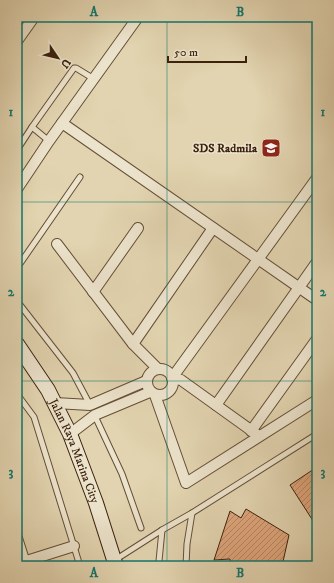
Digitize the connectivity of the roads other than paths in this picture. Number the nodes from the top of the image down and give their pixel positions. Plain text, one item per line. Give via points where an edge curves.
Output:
1 (34, 17) edge
2 (138, 17) edge
3 (17, 41) edge
4 (94, 79) junction
5 (62, 123) junction
6 (32, 127) junction
7 (49, 141) junction
8 (17, 150) edge
9 (80, 177) dead end
10 (317, 178) edge
11 (17, 189) edge
12 (138, 228) dead end
13 (213, 228) junction
14 (57, 244) dead end
15 (258, 259) junction
16 (317, 262) edge
17 (17, 268) edge
18 (299, 287) junction
19 (93, 292) junction
20 (317, 300) edge
21 (17, 301) edge
22 (317, 339) edge
23 (17, 344) edge
24 (133, 344) junction
25 (158, 369) junction
26 (172, 378) junction
27 (146, 381) junction
28 (152, 393) junction
29 (17, 394) edge
30 (317, 400) edge
31 (55, 403) junction
32 (90, 405) junction
33 (216, 405) junction
34 (95, 415) junction
35 (255, 433) junction
36 (70, 434) junction
37 (317, 434) edge
38 (192, 513) junction
39 (141, 528) dead end
40 (162, 530) junction
41 (17, 538) edge
42 (74, 546) junction
43 (115, 563) edge
44 (23, 564) edge
45 (80, 566) edge
46 (159, 566) edge
47 (186, 566) edge

1 - 3 street
2 - 4 street
4 - 5 street
4 - 6 lane via 74,68
5 - 7 street
5 - 13 street
6 - 7 lane
6 - 8 lane
7 - 11 street
9 - 17 lane
10 - 15 street
12 - 19 street
13 - 15 street
13 - 24 street
14 - 19 street
15 - 18 street
15 - 26 street
16 - 18 street
18 - 20 street
18 - 33 street
19 - 24 street
21 - 32 lane via 73,373
22 - 35 street
23 - 31 main road, Jalan Raya Marina City
24 - 25 street
25 - 26 street via 169,373
25 - 27 street via 148,375
26 - 28 street via 171,390 166,394 161,396
26 - 33 street via 182,380
27 - 28 street
27 - 32 street
28 - 34 street
28 - 35 street via 186,483
29 - 42 lane via 34,417
30 - 35 street
31 - 32 street
31 - 36 main road, Jalan Raya Marina City
32 - 34 lane
33 - 35 street
34 - 36 street
34 - 39 lane via 122,474
36 - 43 main road, Jalan Raya Marina City
37 - 38 lane
38 - 40 lane
38 - 47 lane
40 - 43 lane
40 - 46 lane
41 - 44 street
42 - 44 street
42 - 45 lane

